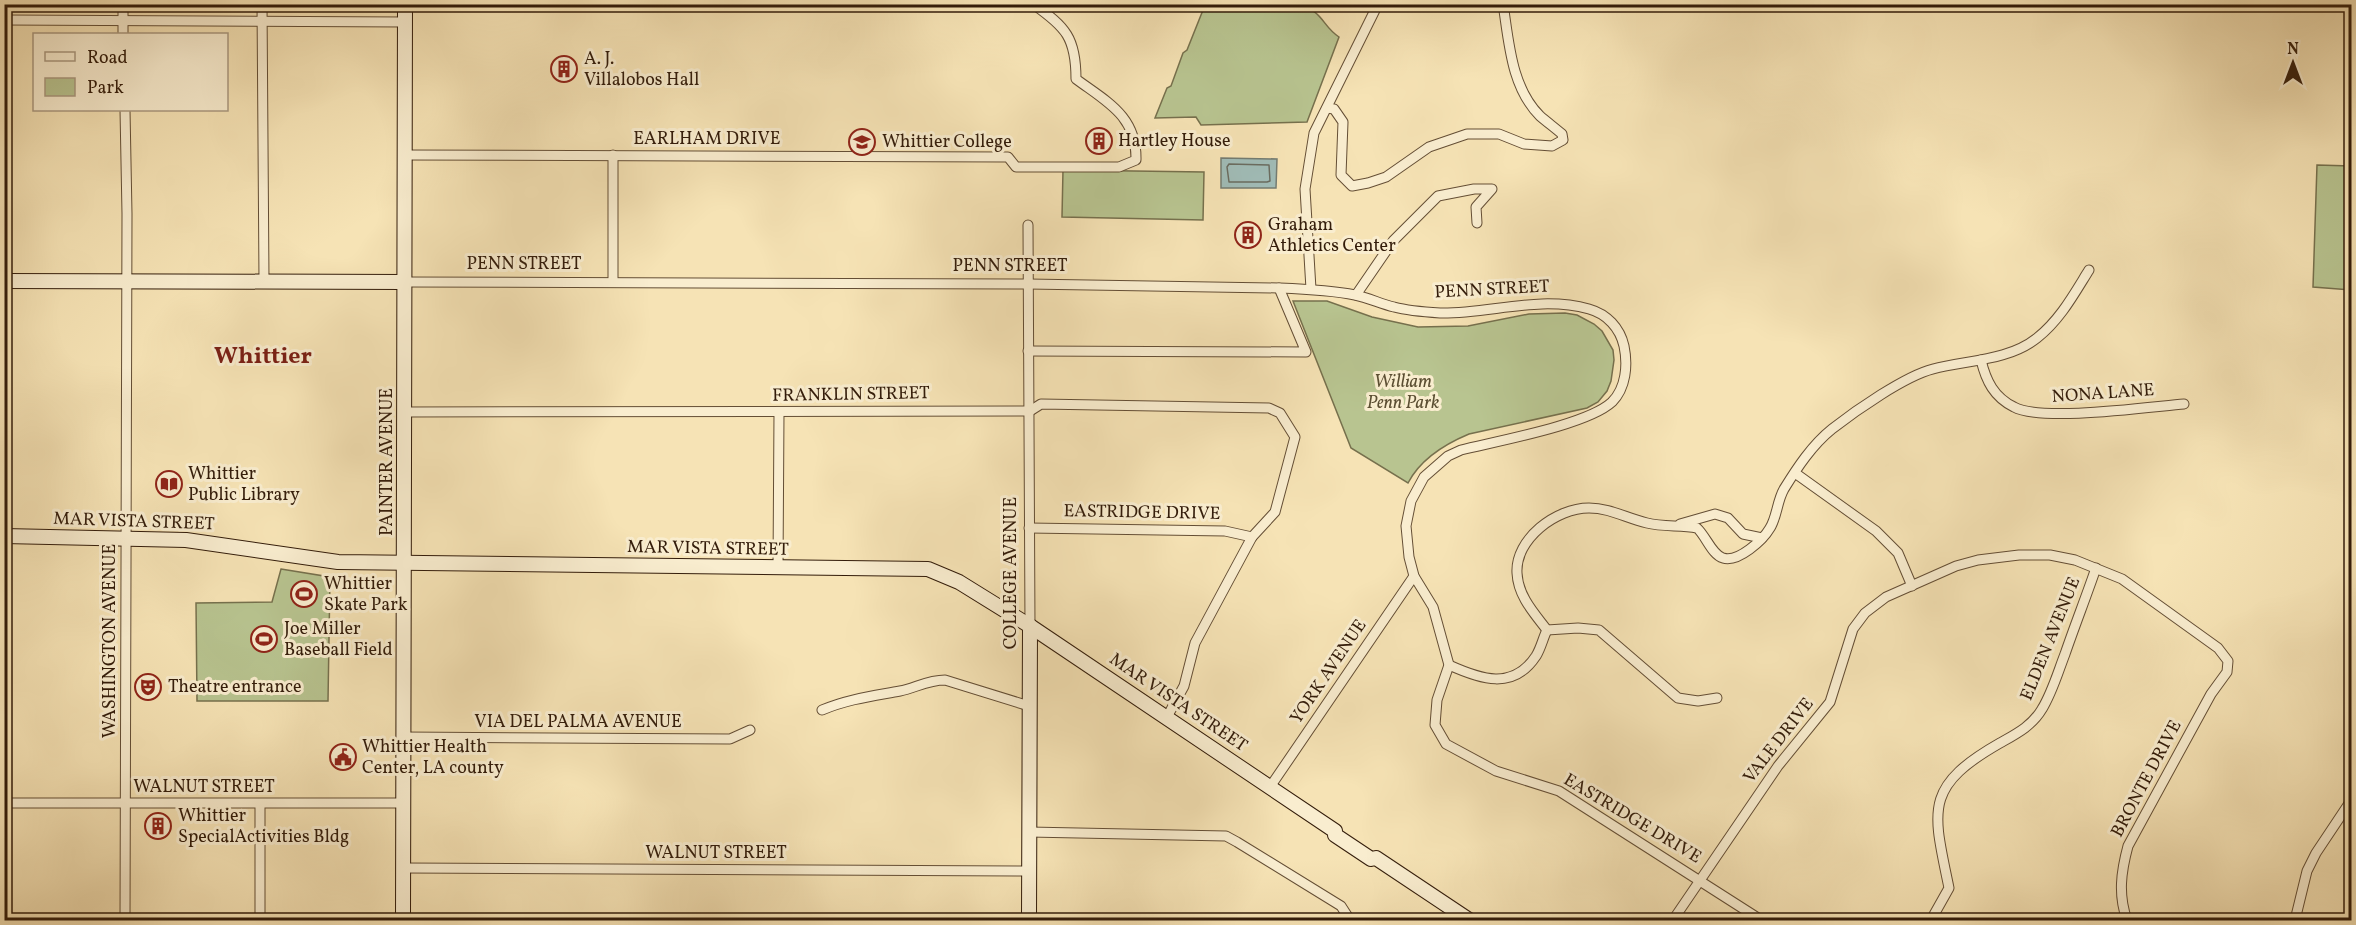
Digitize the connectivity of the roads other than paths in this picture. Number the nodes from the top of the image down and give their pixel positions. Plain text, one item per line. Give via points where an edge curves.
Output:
1 (123, 4) edge
2 (262, 4) edge
3 (405, 4) edge
4 (1033, 4) edge
5 (1378, 4) edge
6 (1503, 4) edge
7 (4, 20) edge
8 (123, 20) junction
9 (262, 21) junction
10 (405, 22) junction
11 (123, 33) edge
12 (1326, 108) junction
13 (125, 111) edge
14 (405, 155) junction
15 (613, 155) junction
16 (1477, 223) dead end
17 (1028, 225) dead end
18 (2089, 270) dead end
19 (4, 281) edge
20 (127, 281) junction
21 (264, 281) junction
22 (405, 282) junction
23 (613, 282) junction
24 (1028, 284) junction
25 (1279, 288) junction
26 (1311, 289) junction
27 (1356, 295) junction
28 (1028, 351) junction
29 (1981, 360) junction
30 (2184, 404) dead end
31 (1029, 411) junction
32 (405, 412) junction
33 (779, 413) junction
34 (1795, 473) junction
35 (1677, 524) junction
36 (1029, 528) junction
37 (4, 536) edge
38 (1252, 537) junction
39 (126, 538) junction
40 (1762, 538) junction
41 (404, 563) junction
42 (778, 568) junction
43 (2096, 568) junction
44 (1414, 576) junction
45 (1912, 586) junction
46 (1030, 626) junction
47 (1547, 630) junction
48 (2228, 661) joint
49 (1449, 665) junction
50 (1717, 698) dead end
51 (1029, 706) junction
52 (822, 710) dead end
53 (1167, 717) junction
54 (750, 730) dead end
55 (404, 737) junction
56 (1270, 786) junction
57 (2352, 799) edge
58 (4, 802) edge
59 (126, 803) junction
60 (404, 803) junction
61 (260, 804) junction
62 (1029, 832) junction
63 (404, 868) junction
64 (1028, 871) junction
65 (1701, 880) junction
66 (125, 921) edge
67 (260, 921) edge
68 (404, 921) edge
69 (1029, 921) edge
70 (1350, 921) edge
71 (1469, 921) edge
72 (1673, 921) edge
73 (1761, 921) edge
74 (1931, 921) edge
75 (2127, 921) edge
76 (2295, 921) edge

1 - 8 street
2 - 9 street
3 - 10 street, PAINTER AVENUE
4 - 15 street, EARLHAM DRIVE via 1069,35 1076,79 1124,118 1136,146 1136,160 1119,167 1016,167 1008,157
5 - 12 street
6 - 12 street via 1512,65 1523,91 1539,115 1562,134 1563,140 1552,146 1524,144 1499,134 1467,134 1429,147 1386,177 1352,186 1341,175 1342,122 1334,110
7 - 8 street
8 - 9 street
8 - 11 street
9 - 10 street
9 - 21 street
10 - 14 street, PAINTER AVENUE
12 - 26 street via 1314,133 1305,189
13 - 20 street, WASHINGTON AVENUE
14 - 15 street, EARLHAM DRIVE
14 - 22 street, PAINTER AVENUE
15 - 23 street
16 - 27 street via 1476,207 1492,189 1438,196 1393,241
17 - 24 street, COLLEGE AVENUE
18 - 29 street via 2060,316 2036,339 2014,351
19 - 20 street, PENN STREET
20 - 21 street, PENN STREET
20 - 39 street, WASHINGTON AVENUE
21 - 22 street, PENN STREET
22 - 23 street, PENN STREET
22 - 32 street, PAINTER AVENUE
23 - 24 street, PENN STREET
24 - 25 street, PENN STREET
24 - 28 street, COLLEGE AVENUE
25 - 26 street, PENN STREET
25 - 28 street via 1306,352
26 - 27 street, PENN STREET
27 - 44 street, PENN STREET via 1409,310 1442,313 1521,304 1576,306 1605,316 1622,338 1626,368 1620,392 1601,409 1571,422 1461,450 1434,466 1417,488 1408,513 1406,541
28 - 31 street, COLLEGE AVENUE
29 - 30 street, NONA LANE via 1995,394 2015,408 2045,415
29 - 34 street via 1931,369 1900,383 1832,429
31 - 33 street, FRANKLIN STREET
31 - 36 street, COLLEGE AVENUE
31 - 38 street, FRANKLIN STREET via 1041,404 1256,406 1280,414 1295,437 1294,445 1275,512
32 - 33 street, FRANKLIN STREET
32 - 41 street, PAINTER AVENUE
33 - 42 street
34 - 40 street via 1783,492 1772,526
34 - 45 street via 1883,538 1898,553
35 - 40 street via 1715,514 1728,518 1743,534
35 - 40 street via 1697,528 1713,553 1722,558 1738,556
35 - 47 street via 1658,525 1609,509 1586,508 1553,519 1539,529 1519,555 1517,573 1526,603
36 - 38 street, EASTRIDGE DRIVE via 1225,531
36 - 46 street, COLLEGE AVENUE
37 - 39 street, MAR VISTA STREET
38 - 53 street via 1195,643 1184,686
39 - 41 street, MAR VISTA STREET via 216,543 338,562
39 - 59 street, WASHINGTON AVENUE
41 - 42 street, MAR VISTA STREET
41 - 55 street, PAINTER AVENUE
42 - 46 street, MAR VISTA STREET via 928,569 959,582
43 - 45 street, VALE DRIVE via 2050,555 2001,556 1956,566
43 - 48 street, VALE DRIVE via 2142,592 2218,648
43 - 74 street, ELDEN AVENUE via 2042,710 2026,728 1975,758 1945,788 1936,809 1949,888
44 - 49 street via 1433,607
44 - 56 street, YORK AVENUE
45 - 65 street, VALE DRIVE via 1865,612 1853,629 1830,702 1778,766
46 - 51 street, COLLEGE AVENUE
46 - 53 street, MAR VISTA STREET
47 - 49 street via 1536,655 1521,672 1504,679 1477,678
47 - 50 street via 1599,630 1678,698
48 - 75 street, BRONTE DRIVE via 2227,672 2211,694 2128,846 2120,890
49 - 65 street, EASTRIDGE DRIVE via 1437,700 1435,725 1446,744 1496,771 1559,791
51 - 52 street via 936,680 903,691 840,702
51 - 62 street, COLLEGE AVENUE
53 - 56 street, MAR VISTA STREET
54 - 55 street, VIA DEL PALMA AVENUE via 730,739
55 - 60 street, PAINTER AVENUE
56 - 71 street, MAR VISTA STREET via 1335,831 1340,829 1376,853 1376,858
57 - 76 street via 2307,871
58 - 59 street, WALNUT STREET
59 - 61 street, WALNUT STREET
59 - 66 street, WASHINGTON AVENUE
60 - 61 street, WALNUT STREET
60 - 63 street, PAINTER AVENUE
61 - 67 street
62 - 64 street, COLLEGE AVENUE
62 - 70 street via 1226,836 1341,906
63 - 64 street, WALNUT STREET
63 - 68 street, PAINTER AVENUE
64 - 69 street, COLLEGE AVENUE
65 - 72 street, VALE DRIVE
65 - 73 street, EASTRIDGE DRIVE

